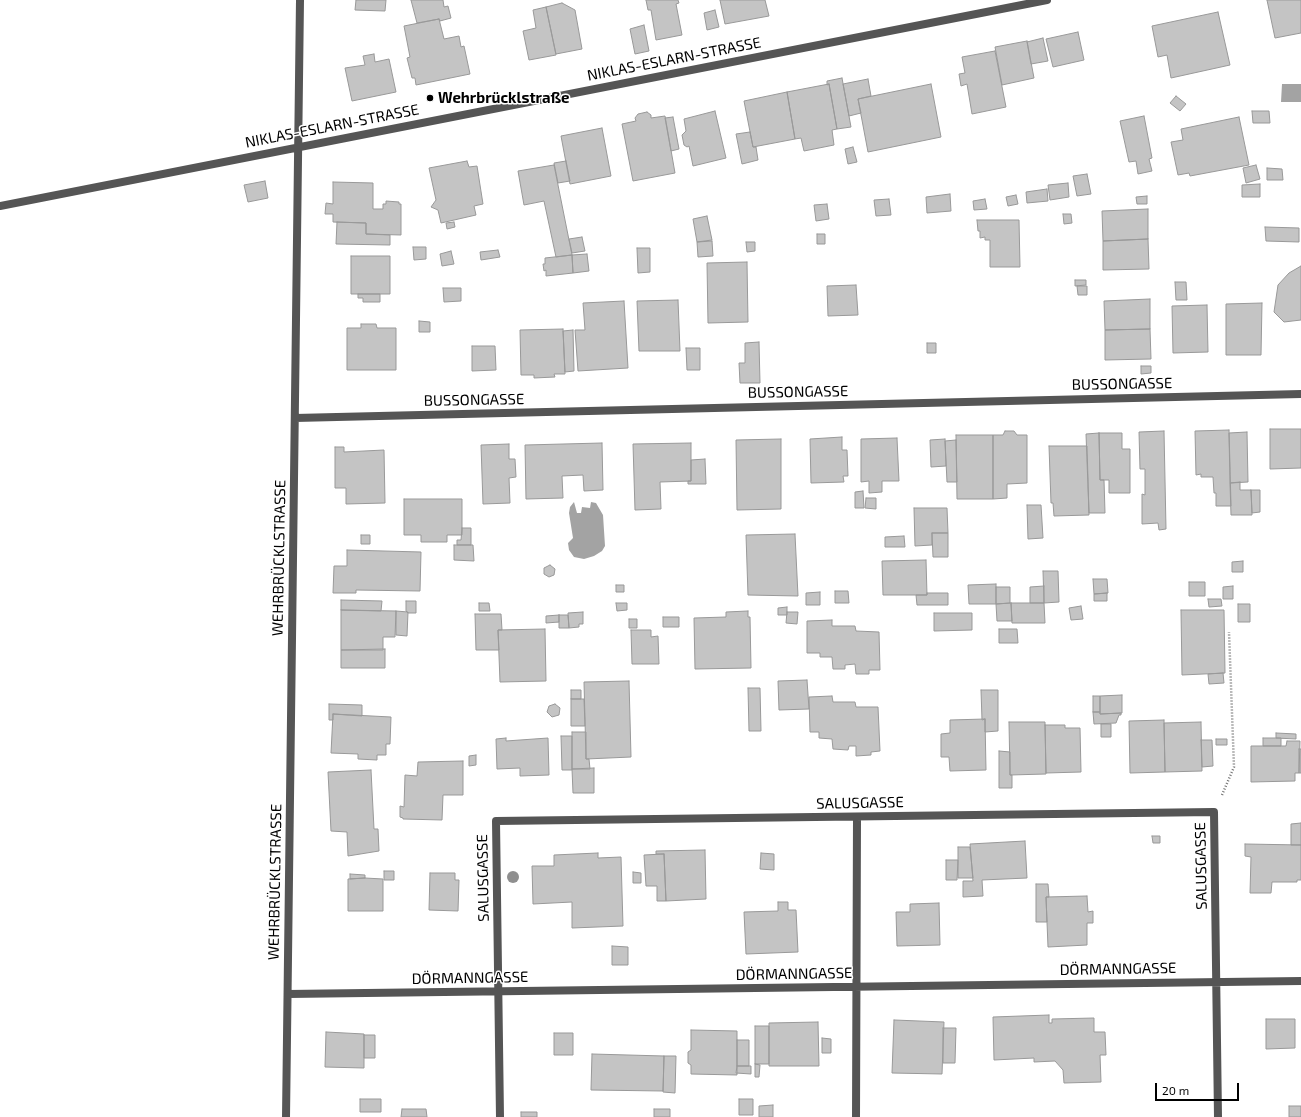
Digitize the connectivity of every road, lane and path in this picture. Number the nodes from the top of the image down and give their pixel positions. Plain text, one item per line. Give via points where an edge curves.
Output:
1 (300, 0) edge
2 (1047, 0) edge
3 (298, 147) junction
4 (0, 206) edge
5 (1301, 394) edge
6 (295, 418) junction
7 (1229, 632) dead end
8 (1214, 812) junction
9 (857, 817) junction
10 (1301, 981) edge
11 (1216, 982) junction
12 (856, 987) junction
13 (498, 991) junction
14 (288, 994) junction
15 (286, 1117) edge
16 (500, 1117) edge
17 (856, 1117) edge
18 (1218, 1117) edge

1 - 3 street, WEHRBRÜCKLSTRASSE
2 - 3 street, NIKLAS-ESLARN-STRASSE
3 - 4 street, NIKLAS-ESLARN-STRASSE
3 - 6 street, WEHRBRÜCKLSTRASSE
5 - 6 street, BUSSONGASSE
6 - 14 street, WEHRBRÜCKLSTRASSE
7 - 8 path via 1234,767
8 - 9 street, SALUSGASSE
8 - 11 street, SALUSGASSE
9 - 12 street
9 - 13 street, SALUSGASSE via 496,821
10 - 11 street, DÖRMANNGASSE
11 - 12 street, DÖRMANNGASSE
11 - 18 street, SALUSGASSE
12 - 13 street, DÖRMANNGASSE
12 - 17 street
13 - 14 street, DÖRMANNGASSE
13 - 16 street, SALUSGASSE
14 - 15 street, WEHRBRÜCKLSTRASSE

